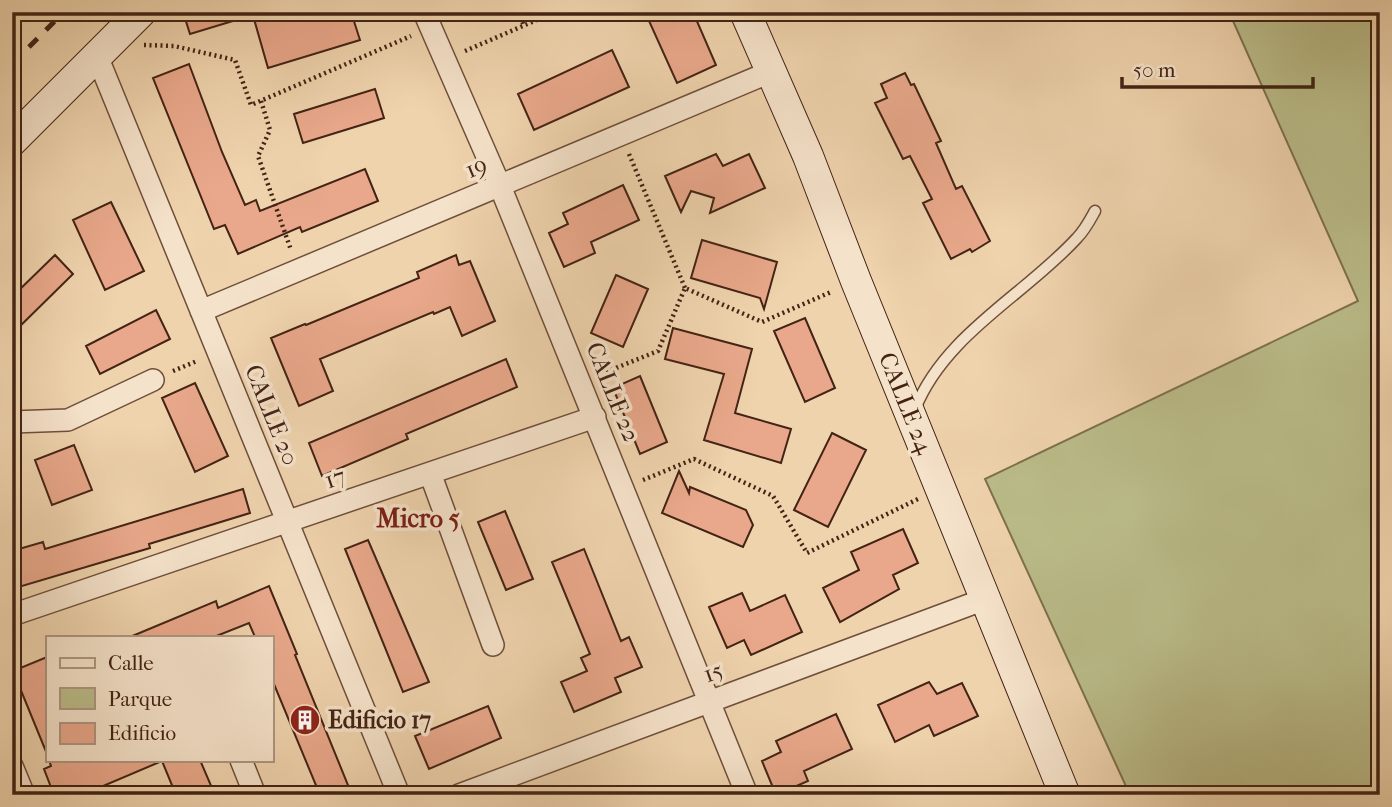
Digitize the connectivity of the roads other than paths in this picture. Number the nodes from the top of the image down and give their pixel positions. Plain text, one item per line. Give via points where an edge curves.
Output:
1 (141, 12) edge
2 (745, 12) edge
3 (427, 20) edge
4 (103, 50) junction
5 (770, 72) junction
6 (12, 141) edge
7 (499, 186) junction
8 (1095, 211) dead end
9 (201, 311) junction
10 (153, 380) road end
11 (595, 417) junction
12 (912, 418) junction
13 (12, 422) edge
14 (430, 473) junction
15 (287, 522) junction
16 (985, 599) junction
17 (12, 615) edge
18 (493, 645) dead end
19 (709, 701) junction
20 (242, 762) edge
21 (12, 766) edge
22 (24, 795) edge
23 (255, 795) edge
24 (398, 795) edge
25 (459, 795) edge
26 (747, 795) edge
27 (1065, 795) edge

1 - 4 street
2 - 5 street, CALLE 24
3 - 7 street, CALLE 22
4 - 6 street
4 - 9 street, CALLE 20
5 - 7 street, 19
5 - 12 street, CALLE 24
7 - 9 street, 19
7 - 11 street, CALLE 22
8 - 12 lane via 1079,236 959,344 921,396
9 - 15 street, CALLE 20
10 - 13 street via 68,420
11 - 14 street, 17
11 - 19 street, CALLE 22
12 - 16 street, CALLE 24
14 - 15 street, 17
14 - 18 street
15 - 17 street, 17
15 - 24 street, CALLE 20
16 - 19 street, 15
16 - 27 street, CALLE 24
19 - 25 street, 15
19 - 26 street, CALLE 22
20 - 23 street
21 - 22 street

